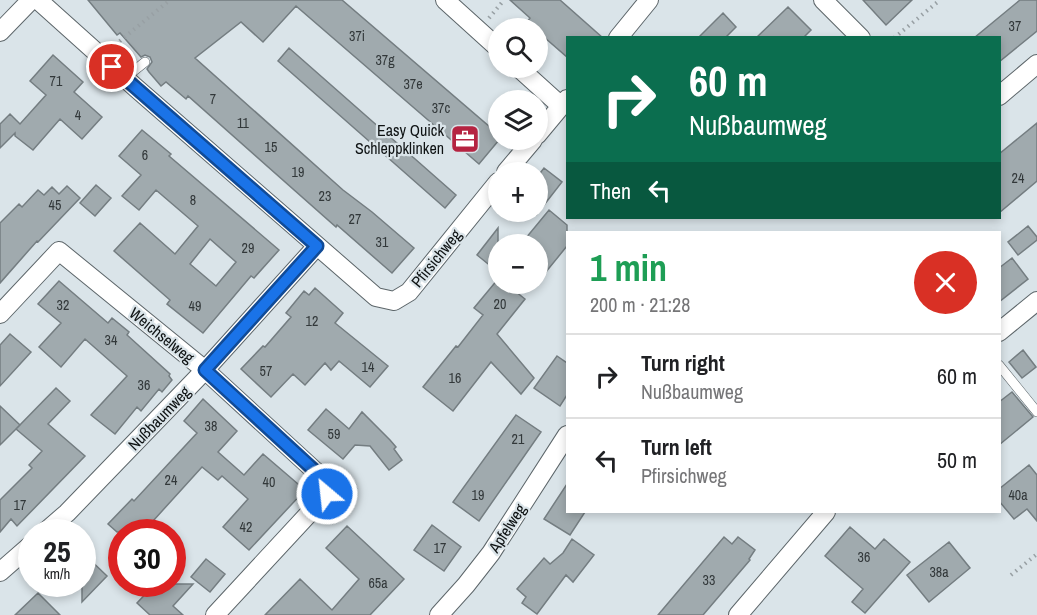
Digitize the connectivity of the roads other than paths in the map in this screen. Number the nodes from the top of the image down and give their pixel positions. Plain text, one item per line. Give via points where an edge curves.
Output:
1 (31, 0) edge
2 (38, 0) edge
3 (446, 0) edge
4 (649, 0) edge
5 (824, 0) edge
6 (0, 32) edge
7 (620, 36) edge
8 (859, 36) edge
9 (488, 39) edge
10 (145, 62) dead end
11 (1037, 64) edge
12 (125, 78) junction
13 (532, 78) edge
14 (1001, 94) edge
15 (564, 102) edge
16 (548, 122) edge
17 (525, 150) edge
18 (514, 162) edge
19 (488, 194) edge
20 (317, 246) junction
21 (1037, 301) edge
22 (0, 314) edge
23 (1001, 330) edge
24 (1001, 367) edge
25 (205, 370) junction
26 (1037, 412) edge
27 (566, 437) edge
28 (825, 513) edge
29 (60, 519) edge
30 (18, 556) edge
31 (0, 572) edge
32 (215, 615) edge
33 (439, 615) edge
34 (738, 615) edge

1 - 6 street
2 - 12 street, Pfirsichweg
3 - 9 street
4 - 7 street
5 - 8 street
10 - 12 lane
11 - 14 street
12 - 20 street, Pfirsichweg
13 - 15 street
15 - 16 street
17 - 18 street
19 - 20 street, Pfirsichweg via 409,292 394,301 376,297
20 - 25 street, Nußbaumweg
21 - 23 street
22 - 25 street, Weichselweg via 59,251
24 - 26 lane
25 - 29 street, Nußbaumweg
25 - 32 street, Weichselweg via 327,482 327,494
27 - 33 street, Apfelweg via 491,553
28 - 34 street
30 - 31 street

